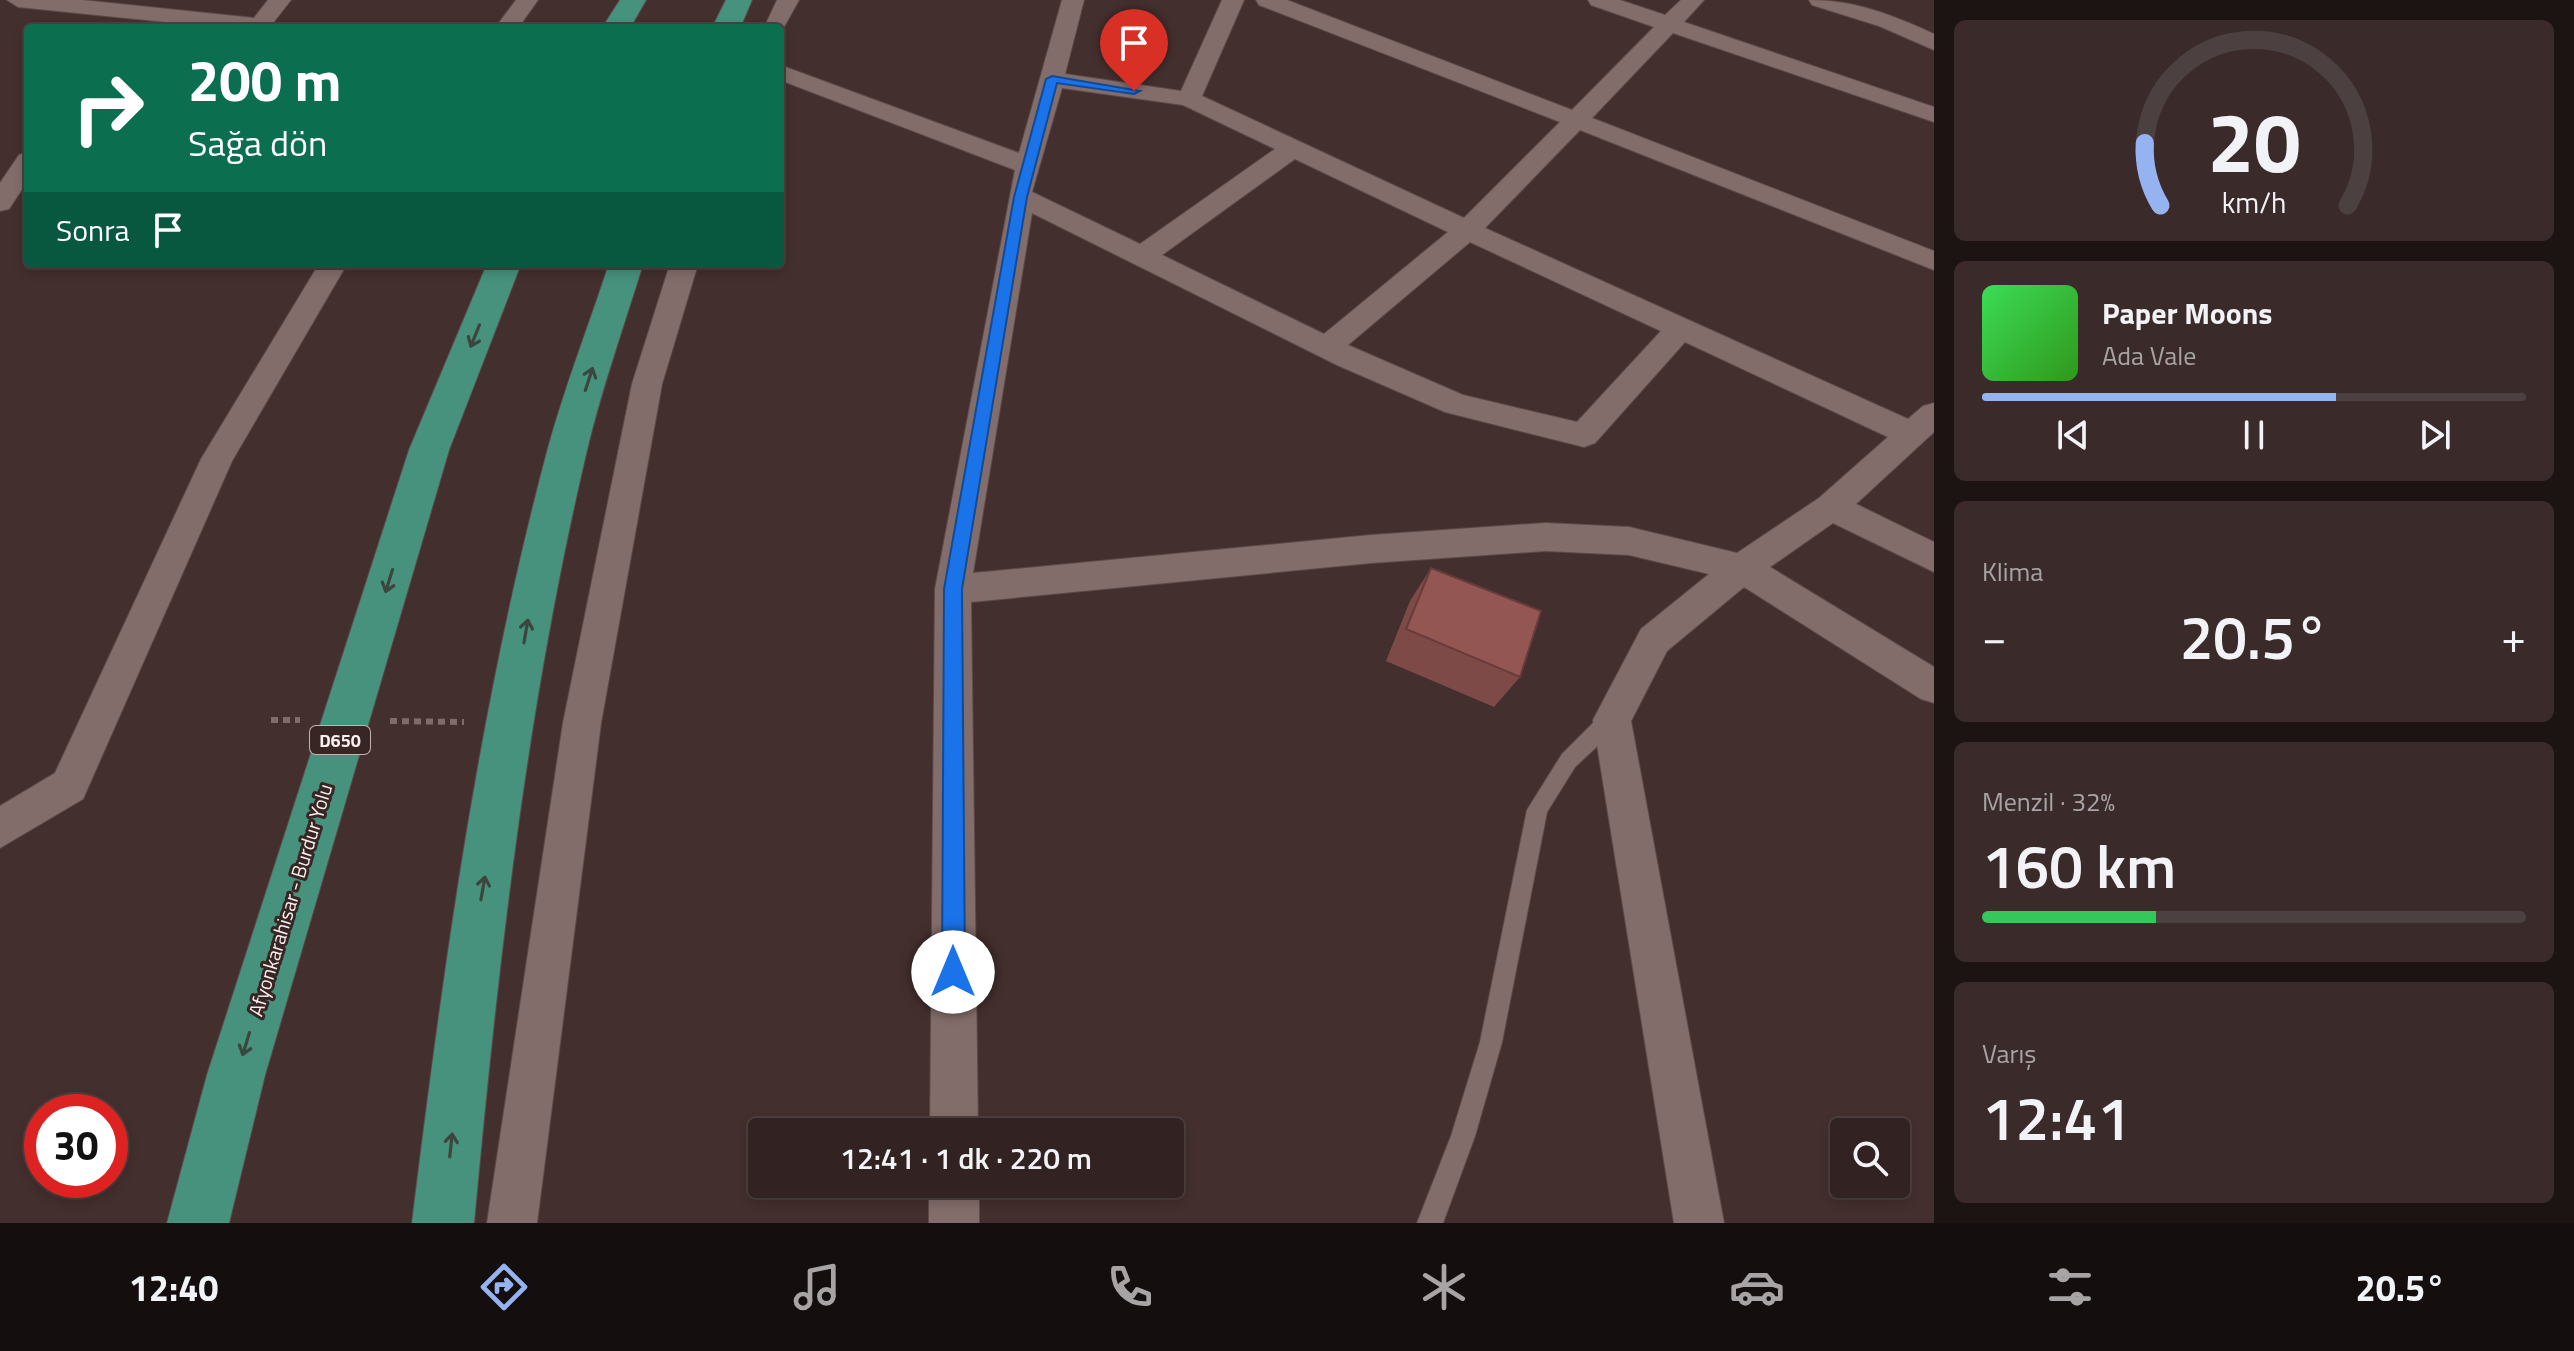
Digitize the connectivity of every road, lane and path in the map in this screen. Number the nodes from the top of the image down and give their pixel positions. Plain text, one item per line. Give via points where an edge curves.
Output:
1 (18, 0) edge
2 (280, 0) edge
3 (527, 0) edge
4 (633, 0) edge
5 (739, 0) edge
6 (788, 0) edge
7 (1073, 0) edge
8 (1233, 0) edge
9 (1267, 0) edge
10 (1599, 0) edge
11 (1693, 0) edge
12 (1820, 0) edge
13 (1888, 11) edge
14 (238, 24) edge
15 (268, 24) edge
16 (509, 24) edge
17 (618, 24) edge
18 (728, 24) edge
19 (777, 24) edge
20 (1670, 24) junction
21 (1934, 43) edge
22 (784, 74) edge
23 (1052, 79) junction
24 (1189, 99) junction
25 (1934, 115) edge
26 (1576, 120) junction
27 (1294, 148) junction
28 (24, 166) edge
29 (1029, 166) junction
30 (1021, 197) junction
31 (0, 203) edge
32 (1467, 230) junction
33 (1142, 256) junction
34 (1934, 261) edge
35 (331, 268) edge
36 (502, 268) edge
37 (625, 268) edge
38 (683, 268) edge
39 (1679, 330) junction
40 (1327, 347) junction
41 (1922, 424) edge
42 (1831, 507) junction
43 (1934, 558) edge
44 (1742, 568) junction
45 (953, 589) junction
46 (1934, 687) edge
47 (271, 720) dead end
48 (1612, 720) junction
49 (346, 721) junction
50 (510, 722) junction
51 (0, 829) edge
52 (954, 1118) edge
53 (954, 1198) edge
54 (198, 1223) edge
55 (443, 1223) edge
56 (512, 1223) edge
57 (954, 1223) edge
58 (1430, 1223) edge
59 (1699, 1223) edge

1 - 14 street
2 - 15 street
3 - 16 street
4 - 17 highway
5 - 18 highway
6 - 19 street
7 - 23 street
8 - 24 street
9 - 26 street
10 - 20 street
11 - 20 street
12 - 13 street
13 - 21 street
20 - 25 street
20 - 26 street
22 - 29 street
23 - 24 street
23 - 29 street
24 - 27 street
26 - 32 street
26 - 34 street
27 - 32 street
27 - 33 street
28 - 31 street
29 - 30 street
30 - 33 street
30 - 45 street
32 - 39 street
32 - 40 street
33 - 40 street
35 - 51 street via 217,459 69,786
36 -> 49 highway, Afyonkarahisar - Burdur Yolu / D650 via 429,450
50 -> 37 highway via 568,446
38 - 56 street via 647,384 582,723
39 - 40 street via 1584,435 1456,404
39 - 41 street
41 - 42 street
42 - 43 street
42 - 44 street
44 - 45 street via 1629,541 1546,537
44 - 46 street
44 - 48 street via 1654,640
45 - 52 street
47 - 49 path
48 - 58 lane via 1574,751 1537,810 1491,1042
48 - 59 street
49 - 50 path
49 -> 54 highway, Afyonkarahisar - Burdur Yolu / D650 via 236,1075
55 -> 50 highway via 469,968
53 - 57 street

